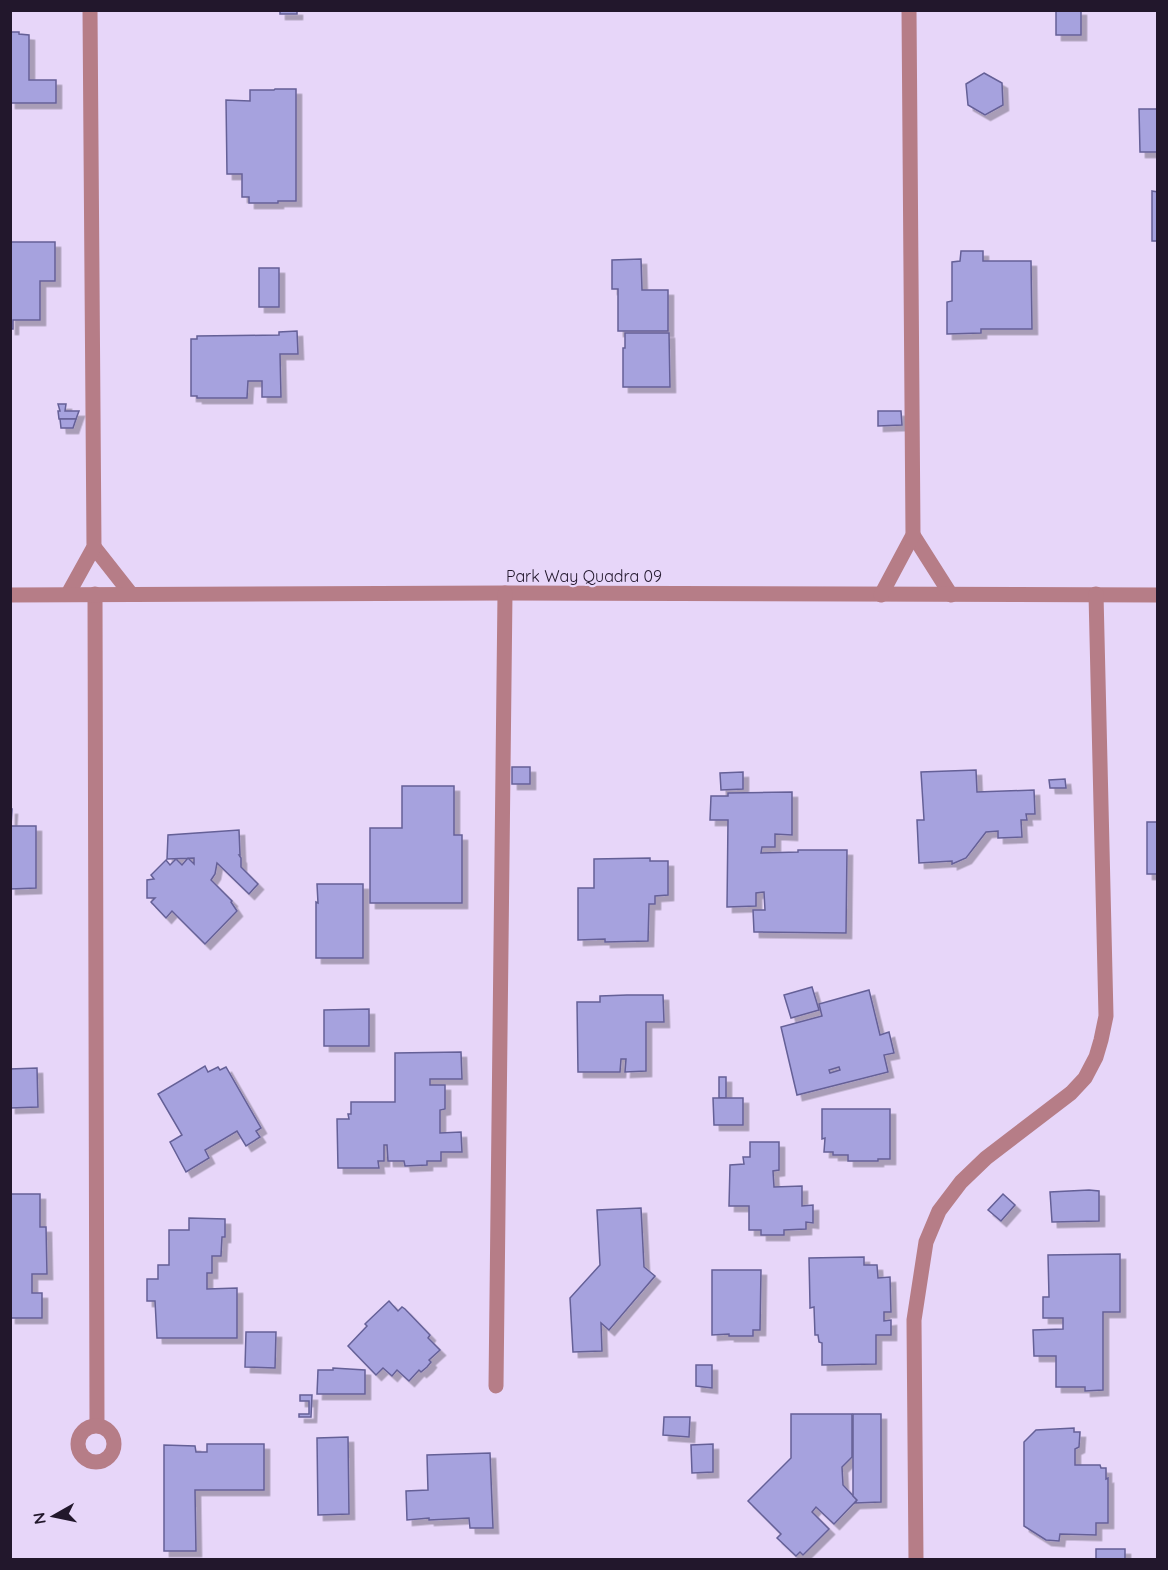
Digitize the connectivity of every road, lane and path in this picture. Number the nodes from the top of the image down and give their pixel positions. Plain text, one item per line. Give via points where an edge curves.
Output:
1 (90, 10) edge
2 (909, 10) edge
3 (913, 535) junction
4 (94, 548) junction
5 (505, 593) junction
6 (68, 594) junction
7 (95, 594) junction
8 (131, 594) junction
9 (1096, 594) junction
10 (10, 595) edge
11 (881, 595) junction
12 (951, 595) junction
13 (1158, 595) edge
14 (496, 1386) dead end
15 (97, 1425) dead end
16 (916, 1560) edge

1 - 4 street
2 - 3 street
3 - 11 street
3 - 12 street
4 - 6 street
4 - 8 street
5 - 8 street, Park Way Quadra 09
5 - 11 street, Park Way Quadra 09
5 - 14 street
6 - 7 street, Park Way Quadra 09
6 - 10 street, Park Way Quadra 09
7 - 8 street, Park Way Quadra 09
7 - 15 street
9 - 12 street, Park Way Quadra 09
9 - 13 street, Park Way Quadra 09
9 - 16 street via 1106,1016 1096,1057 1085,1078 961,1182 939,1211 926,1242 914,1320
11 - 12 street, Park Way Quadra 09

